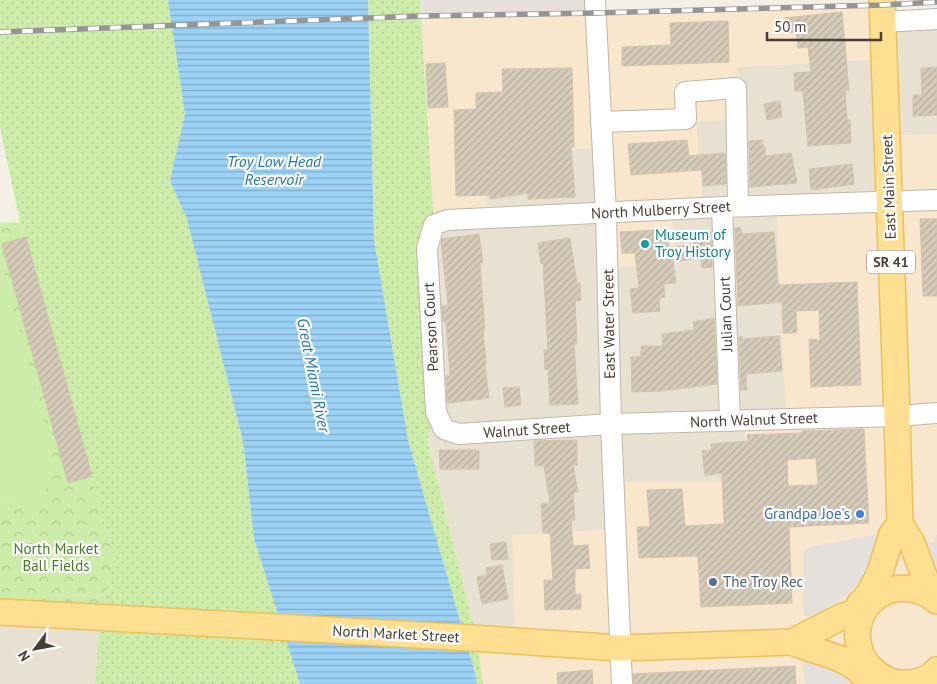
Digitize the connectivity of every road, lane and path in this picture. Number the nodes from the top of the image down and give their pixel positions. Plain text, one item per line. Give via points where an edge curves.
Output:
1 (595, 0) edge
2 (883, 11) edge
3 (937, 19) edge
4 (601, 122) junction
5 (937, 200) edge
6 (889, 201) junction
7 (730, 207) junction
8 (606, 213) junction
9 (434, 225) joint
10 (937, 414) edge
11 (897, 416) junction
12 (730, 421) junction
13 (611, 424) junction
14 (444, 429) joint
15 (900, 524) junction
16 (935, 599) edge
17 (866, 600) junction
18 (0, 612) edge
19 (792, 642) junction
20 (620, 648) junction
21 (867, 674) edge
22 (933, 676) edge
23 (622, 684) edge

1 - 4 street, East Water Street
2 - 3 street
2 - 6 main road, East Main Street / SR 41
4 - 7 street, Julian Court via 686,119 685,92 736,88
4 - 8 street, East Water Street
5 - 6 street, North Mulberry Street
6 - 7 street, North Mulberry Street
6 - 11 main road, East Main Street / SR 41
7 - 8 street, North Mulberry Street
7 - 12 street, Julian Court
8 - 9 street, North Mulberry Street via 447,220
8 - 13 street, East Water Street
9 - 14 street, Pearson Court via 427,248 436,412
10 - 11 street, North Walnut Street
11 - 12 street, North Walnut Street
11 - 15 main road, East Main Street / SR 41
12 - 13 street, North Walnut Street
13 - 14 street, Walnut Street via 459,434
13 - 20 street, East Water Street
15 - 16 main road via 912,543
15 - 17 main road via 892,534
16 - 17 main road via 917,589 904,588
17 - 19 main road
17 - 21 main road via 857,638
18 - 20 main road, North Market Street
19 - 20 main road, North Market Street
19 - 21 main road via 822,652
20 - 23 street, East Water Street
21 - 22 main road via 908,683

